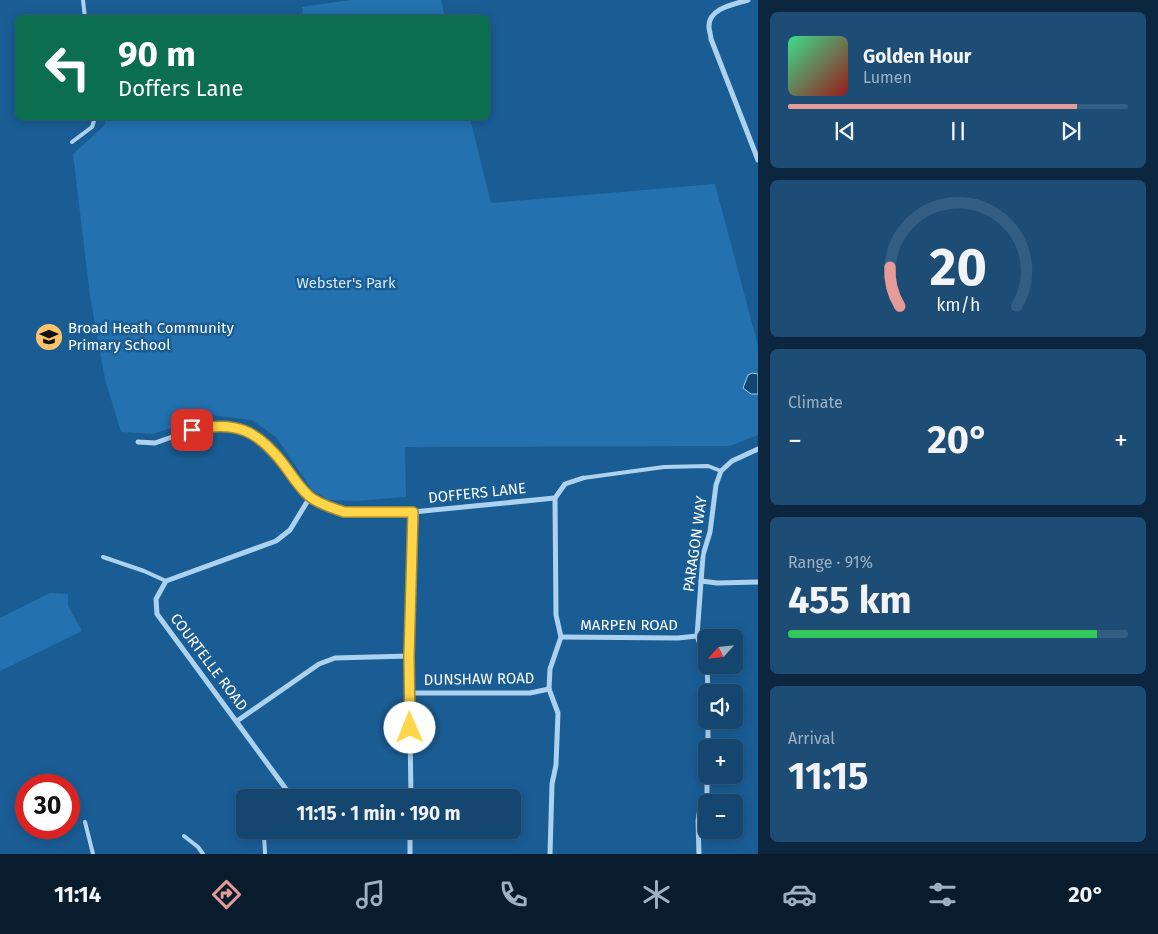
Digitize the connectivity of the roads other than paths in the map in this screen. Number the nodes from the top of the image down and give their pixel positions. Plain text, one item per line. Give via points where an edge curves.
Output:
1 (83, 0) edge
2 (748, 0) edge
3 (85, 15) edge
4 (94, 120) edge
5 (72, 142) dead end
6 (758, 160) edge
7 (138, 442) dead end
8 (758, 449) edge
9 (721, 471) junction
10 (583, 478) joint
11 (310, 497) junction
12 (555, 498) junction
13 (413, 512) junction
14 (103, 557) dead end
15 (166, 581) junction
16 (701, 581) junction
17 (758, 582) edge
18 (697, 636) joint
19 (561, 637) junction
20 (409, 656) junction
21 (549, 689) junction
22 (409, 693) junction
23 (237, 721) junction
24 (707, 784) edge
25 (286, 789) edge
26 (411, 789) edge
27 (85, 822) dead end
28 (184, 836) dead end
29 (264, 839) edge
30 (410, 839) edge
31 (265, 853) dead end
32 (93, 854) edge
33 (203, 854) edge
34 (410, 854) edge
35 (550, 854) edge
36 (699, 854) edge

1 - 3 lane
2 - 6 street via 716,12 708,26
4 - 5 lane via 92,127
7 - 11 street, DOFFERS LANE via 155,443 210,426 227,425 244,430 274,451
8 - 9 street via 732,461
9 - 10 lane via 708,466 664,467
9 - 16 street, PARAGON WAY via 703,555
10 - 12 street via 565,484
11 - 13 street, DOFFERS LANE via 344,512
11 - 15 street via 290,530 276,541
12 - 13 street, DOFFERS LANE
12 - 19 street via 556,615
13 - 20 street
14 - 15 lane
15 - 23 street, COURTELLE ROAD via 156,599 157,614
16 - 17 street
16 - 18 street, PARAGON WAY
18 - 19 street, MARPEN ROAD
19 - 21 street via 550,669
20 - 22 street
20 - 23 street via 327,660
21 - 22 street, DUNSHAW ROAD
21 - 35 street via 558,713
22 - 26 street
23 - 25 street, COURTELLE ROAD
24 - 36 street via 707,797 699,814
27 - 32 lane
28 - 33 lane
29 - 31 lane
30 - 34 street

